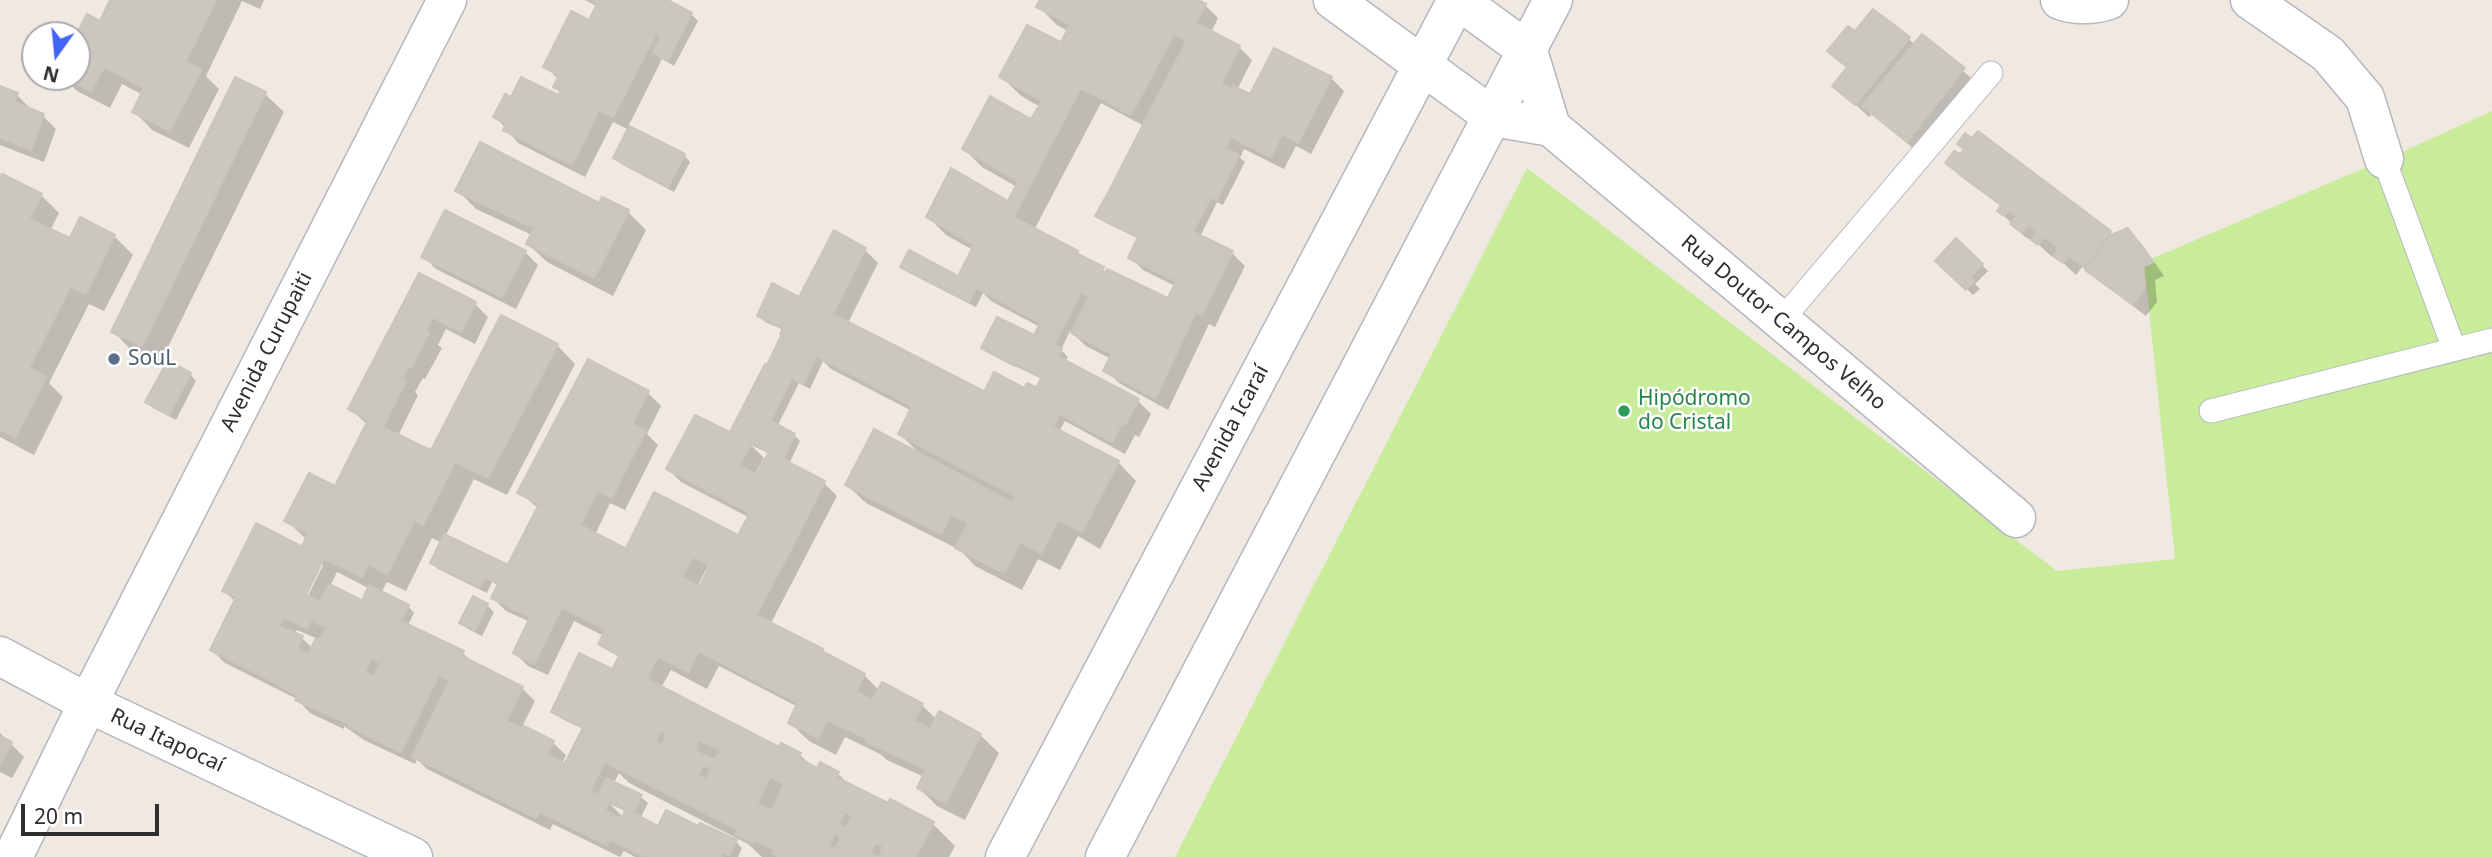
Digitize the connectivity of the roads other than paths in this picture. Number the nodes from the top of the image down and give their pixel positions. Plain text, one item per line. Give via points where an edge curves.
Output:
1 (447, 0) edge
2 (1333, 0) edge
3 (1458, 0) edge
4 (1553, 0) edge
5 (2060, 0) edge
6 (2109, 0) edge
7 (2250, 0) edge
8 (1528, 51) junction
9 (1422, 65) junction
10 (1991, 73) dead end
11 (1493, 117) junction
12 (1551, 127) junction
13 (2384, 159) joint
14 (1781, 321) junction
15 (2492, 340) edge
16 (2454, 349) junction
17 (2211, 411) dead end
18 (2016, 518) dead end
19 (0, 656) edge
20 (88, 703) junction
21 (13, 857) edge
22 (413, 857) edge
23 (1005, 857) edge
24 (1105, 857) edge

1 - 20 street, Avenida Curupaiti
2 - 9 street
3 - 8 street
3 - 9 street, Avenida Icaraí
4 - 8 street
5 - 6 street via 2098,4
7 - 13 street via 2328,54 2365,99
8 - 11 street
8 - 12 street
9 - 11 street
9 - 23 street, Avenida Icaraí
10 - 14 lane
11 - 12 street
11 - 24 street
12 - 14 street, Rua Doutor Campos Velho
13 - 16 lane
14 - 18 street, Rua Doutor Campos Velho
15 - 16 lane
16 - 17 lane
19 - 20 street, Rua Itapocaí
20 - 21 street, Avenida Curupaiti
20 - 22 street, Rua Itapocaí

